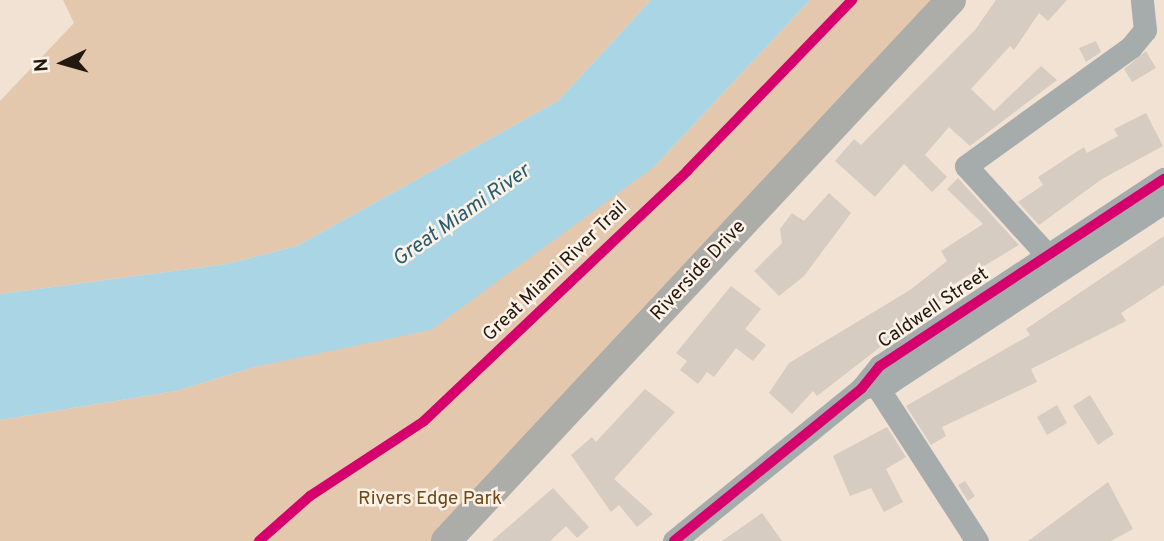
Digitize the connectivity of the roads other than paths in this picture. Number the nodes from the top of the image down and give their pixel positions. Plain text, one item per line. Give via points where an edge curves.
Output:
1 (951, 0) edge
2 (1142, 0) edge
3 (1159, 194) edge
4 (1055, 261) junction
5 (869, 387) junction
6 (676, 540) edge
7 (446, 541) edge
8 (977, 541) edge

1 - 7 main road, Riverside Drive
2 - 4 street via 1145,30 1131,47 966,166
3 - 4 street, Caldwell Street
4 - 5 street, Caldwell Street via 880,366
5 - 6 street, Caldwell Street
5 - 8 street

